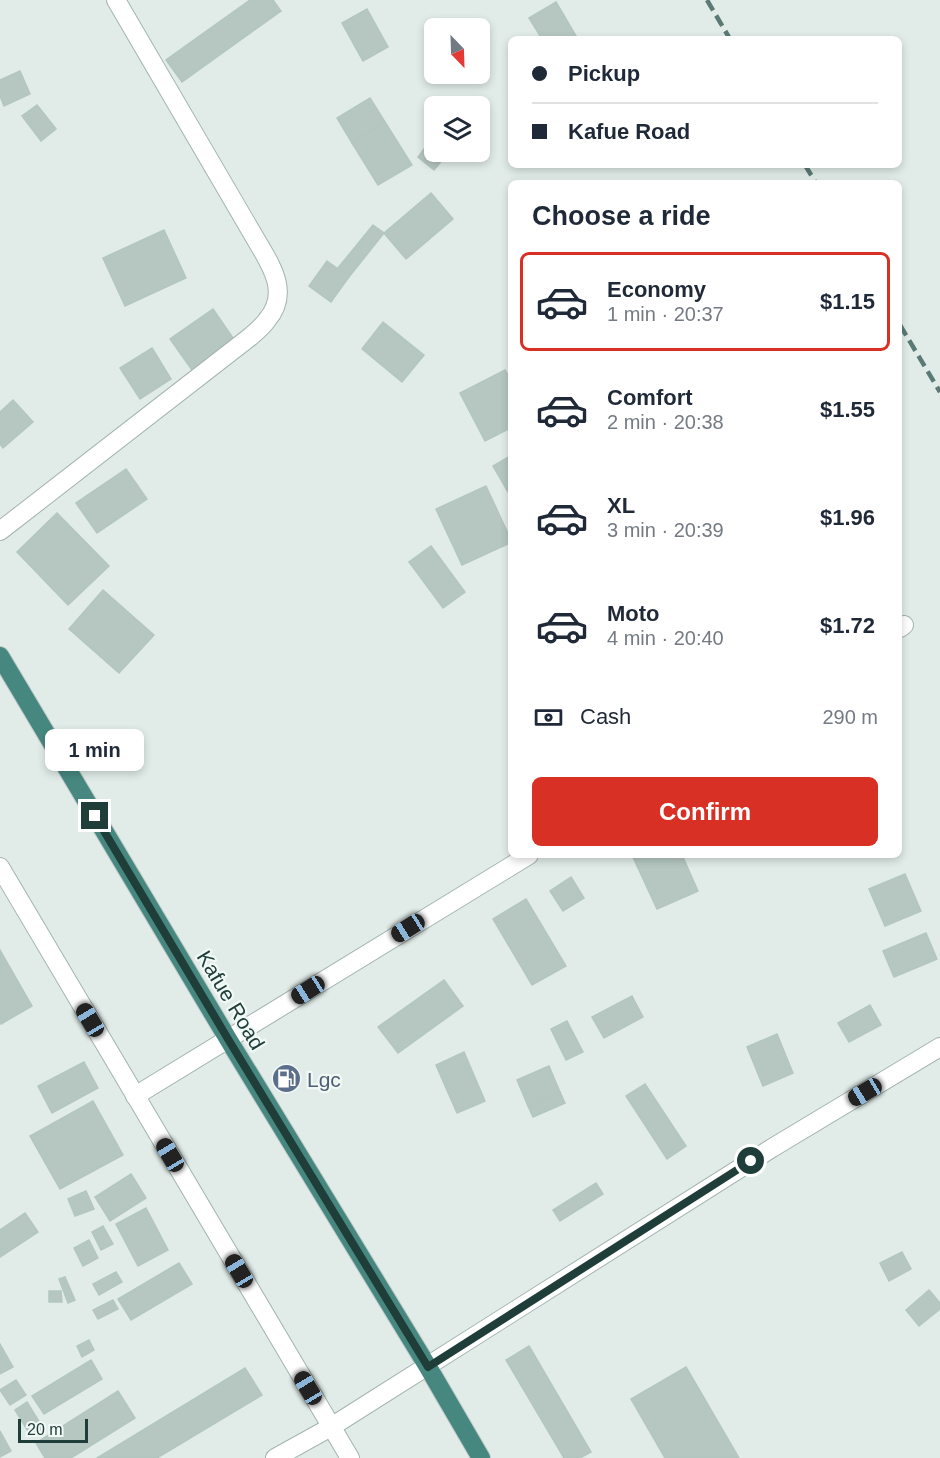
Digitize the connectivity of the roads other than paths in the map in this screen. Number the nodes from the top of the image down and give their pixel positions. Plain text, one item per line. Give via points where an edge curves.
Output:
1 (116, 0) edge
2 (0, 531) edge
3 (0, 656) edge
4 (524, 858) edge
5 (0, 867) edge
6 (228, 1039) junction
7 (940, 1047) edge
8 (135, 1096) junction
9 (428, 1367) junction
10 (332, 1427) junction
11 (275, 1458) edge
12 (350, 1458) edge
13 (481, 1458) edge

1 - 2 street via 274,273 277,305 250,337
3 - 6 highway, Kafue Road
4 - 6 street
5 - 8 street
6 - 8 street
6 - 9 highway, Kafue Road
7 - 9 street via 761,1155
8 - 10 street
9 - 10 street
9 - 13 highway, Kafue Road
10 - 11 street
10 - 12 street

